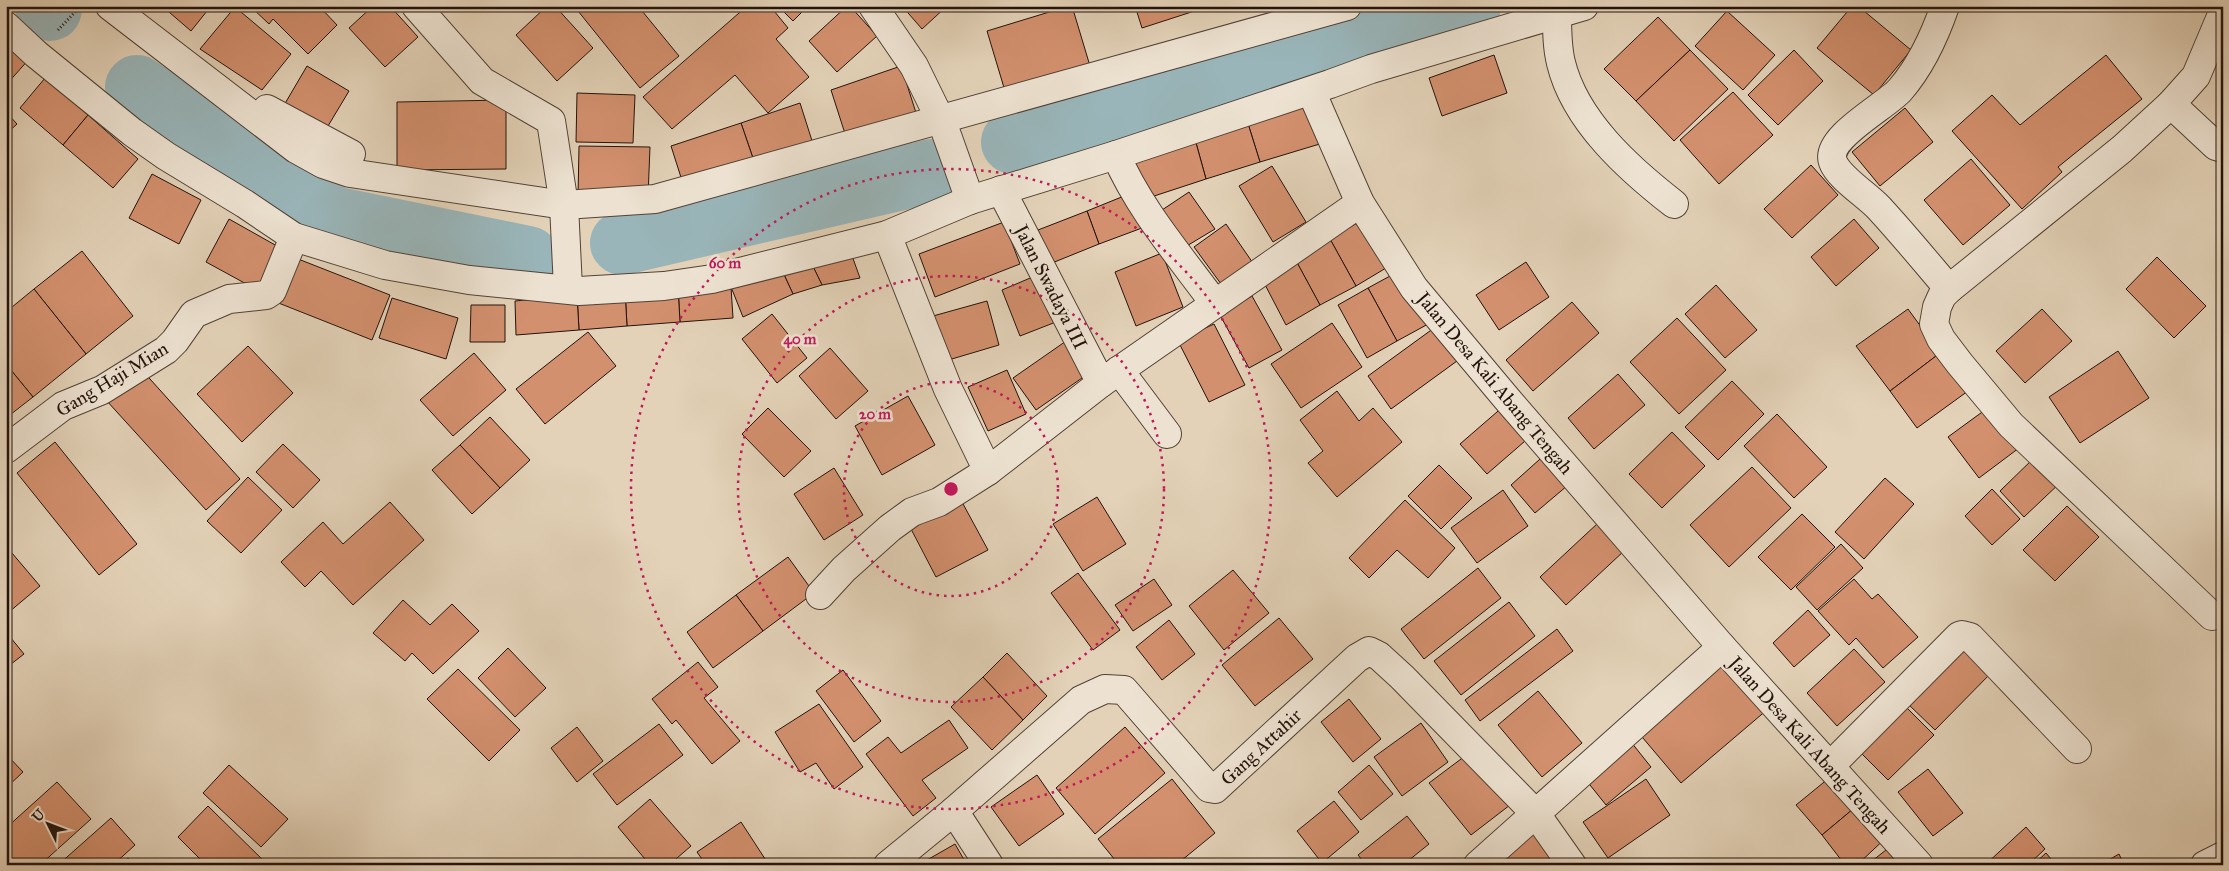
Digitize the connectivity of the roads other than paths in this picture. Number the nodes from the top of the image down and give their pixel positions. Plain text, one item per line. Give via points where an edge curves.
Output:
1 (110, 6) edge
2 (132, 6) edge
3 (416, 6) edge
4 (873, 6) edge
5 (1347, 6) edge
6 (1584, 6) edge
7 (1945, 6) edge
8 (2223, 12) edge
9 (1557, 13) junction
10 (6, 26) edge
11 (1321, 87) junction
12 (2172, 104) junction
13 (942, 123) junction
14 (2223, 148) edge
15 (351, 154) dead end
16 (1116, 155) junction
17 (1001, 190) junction
18 (970, 200) junction
19 (1360, 203) junction
20 (1674, 204) dead end
21 (564, 216) junction
22 (887, 235) junction
23 (294, 237) junction
24 (568, 282) junction
25 (1949, 289) junction
26 (1215, 304) junction
27 (1110, 377) junction
28 (1167, 434) dead end
29 (6, 449) edge
30 (988, 471) junction
31 (820, 595) dead end
32 (2212, 616) dead end
33 (1722, 647) junction
34 (2077, 749) dead end
35 (1830, 766) junction
36 (954, 812) junction
37 (1536, 814) junction
38 (2223, 856) edge
39 (888, 865) edge
40 (989, 865) edge
41 (1478, 865) edge
42 (1572, 865) edge
43 (1918, 865) edge
44 (2205, 865) edge

1 - 21 street via 296,149 323,164 350,173
2 - 15 street via 271,112
3 - 21 street via 482,81 551,121
4 - 13 street via 914,66
5 - 13 street
6 - 9 street
7 - 25 street via 1916,68 1899,91 1847,132 1834,147 1832,155 1837,169 1878,208
8 - 12 street via 2196,76
9 - 11 street via 1371,68
9 - 20 street via 1561,63 1586,114 1633,171
10 - 23 street via 132,132
11 - 16 street
11 - 19 street, Jalan Desa Kali Abang Tengah
12 - 14 street via 2216,146
12 - 25 street via 2122,149
13 - 18 street
13 - 21 street via 655,200
16 - 17 street
16 - 26 street via 1125,177 1144,207
17 - 18 street
17 - 27 street, Jalan Swadaya III
18 - 22 street
19 - 26 street
19 - 33 street, Jalan Desa Kali Abang Tengah via 1414,288
21 - 24 street
22 - 24 street via 712,279 664,286 579,291
22 - 30 street via 948,389
23 - 24 street via 385,265 469,280
23 - 29 street, Gang Haji Mian via 272,291 229,299 194,314 166,350 102,390 63,406
25 - 32 street via 1937,307 1934,324 1941,339 1969,376 2011,425
26 - 27 street
27 - 28 street, Jalan Swadaya III
27 - 30 street
30 - 31 street via 939,502 912,512 890,528
33 - 35 street, Jalan Desa Kali Abang Tengah
33 - 37 street, Jalan Desa Kali Abang Tengah
34 - 35 street via 1970,637 1962,635
35 - 43 street, Jalan Desa Kali Abang Tengah
36 - 37 street, Gang Attahir via 1081,700 1106,689 1124,690 1209,788 1215,789 1357,658 1369,651 1402,677
36 - 39 street, Gang Attahir
36 - 40 street
37 - 41 street, Jalan Desa Kali Abang Tengah
37 - 42 street
38 - 44 street

